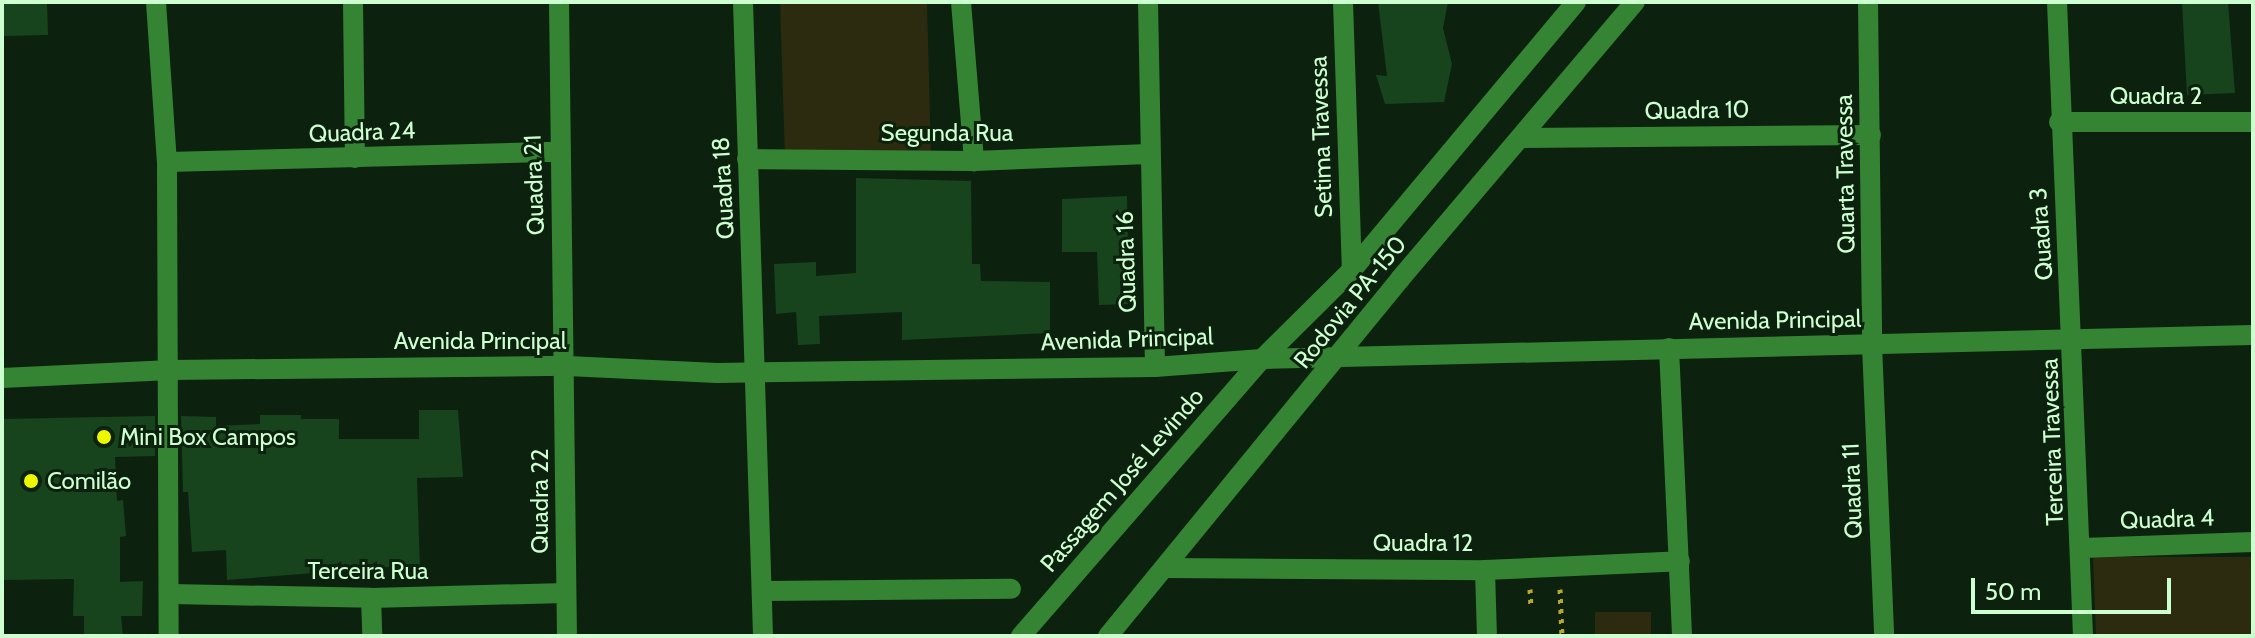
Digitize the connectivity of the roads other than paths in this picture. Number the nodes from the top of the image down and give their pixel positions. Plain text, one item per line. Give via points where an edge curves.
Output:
1 (156, 2) edge
2 (353, 2) edge
3 (559, 2) edge
4 (743, 2) edge
5 (961, 2) edge
6 (1148, 2) edge
7 (1343, 2) edge
8 (1576, 2) edge
9 (1635, 2) edge
10 (1868, 2) edge
11 (2057, 2) edge
12 (2059, 122) junction
13 (2253, 122) edge
14 (1871, 135) junction
15 (1524, 138) junction
16 (558, 152) junction
17 (1148, 154) junction
18 (355, 158) junction
19 (747, 159) junction
20 (974, 161) junction
21 (167, 162) junction
22 (1352, 270) junction
23 (2253, 335) edge
24 (2074, 342) junction
25 (1872, 345) junction
26 (1669, 348) junction
27 (1340, 357) junction
28 (1262, 359) junction
29 (567, 366) junction
30 (1155, 367) junction
31 (171, 370) junction
32 (758, 372) junction
33 (2, 378) edge
34 (2253, 542) edge
35 (2082, 548) junction
36 (1680, 561) junction
37 (1165, 568) junction
38 (1485, 570) junction
39 (1011, 589) dead end
40 (763, 591) junction
41 (565, 593) junction
42 (171, 594) junction
43 (371, 598) junction
44 (169, 636) edge
45 (372, 636) edge
46 (567, 636) edge
47 (763, 636) edge
48 (1021, 636) edge
49 (1108, 636) edge
50 (1487, 636) edge
51 (1682, 636) edge
52 (1884, 636) edge
53 (2083, 636) edge

1 - 21 street
2 - 18 street
3 - 16 street, Quadra 21
4 - 19 street, Quadra 18
5 - 20 street
6 - 17 street, Quadra 16
7 - 22 street, Setima Travessa
8 - 22 street, Rodovia PA-150
9 - 15 street, Rodovia PA-150
10 - 14 street, Quarta Travessa
11 - 12 street, Quadra 3
12 - 13 street, Quadra 2
12 - 24 street, Quadra 3
14 - 15 street, Quadra 10
14 - 25 street, Quarta Travessa
15 - 27 street, Rodovia PA-150 via 1400,279
16 - 18 street, Quadra 24
16 - 29 street, Quadra 21
17 - 20 street, Segunda Rua
17 - 30 street, Quadra 16
18 - 21 street, Quadra 24
19 - 20 street, Segunda Rua
19 - 32 street, Quadra 18
21 - 31 street
22 - 28 street, Rodovia PA-150
23 - 24 street, Avenida Principal
24 - 25 street, Avenida Principal
24 - 35 street, Terceira Travessa
25 - 26 street, Avenida Principal
25 - 52 street, Quadra 11
26 - 27 street, Avenida Principal
26 - 36 street
27 - 28 street, Avenida Principal
27 - 37 street, Rodovia PA-150
28 - 30 street, Avenida Principal
28 - 48 street, Passagem José Levindo
29 - 31 street, Avenida Principal
29 - 32 street, Avenida Principal
29 - 41 street, Quadra 22
30 - 32 street, Avenida Principal
31 - 33 street, Avenida Principal
31 - 42 street
32 - 40 street
34 - 35 street, Quadra 4
35 - 53 street, Terceira Travessa
36 - 38 street, Quadra 12
36 - 51 street
37 - 38 street, Quadra 12
37 - 49 street, Rodovia PA-150
38 - 50 street
39 - 40 street
40 - 47 street
41 - 43 street, Terceira Rua
41 - 46 street, Quadra 22
42 - 43 street, Terceira Rua
42 - 44 street
43 - 45 street

